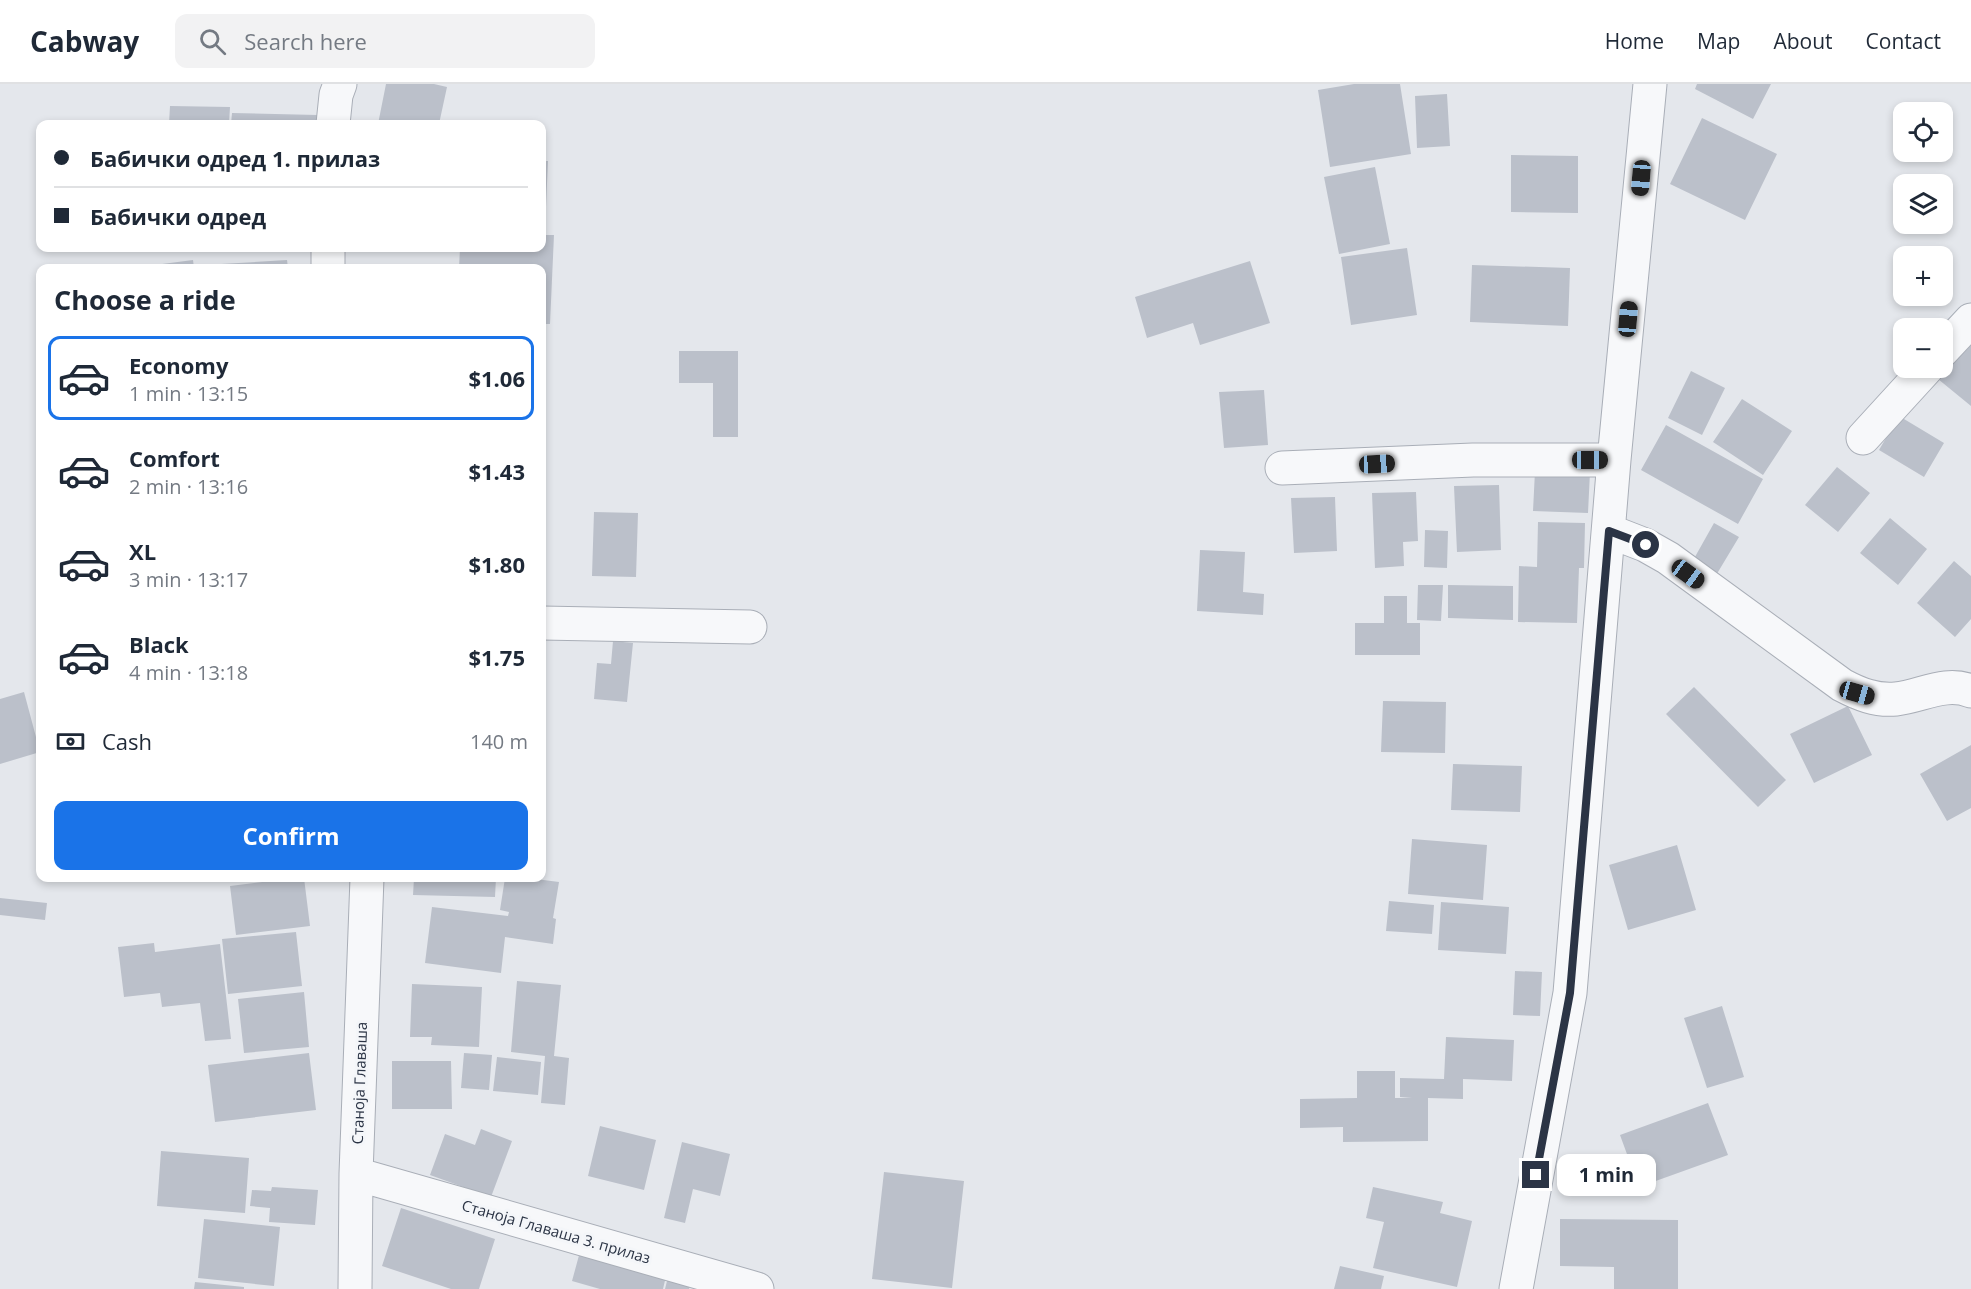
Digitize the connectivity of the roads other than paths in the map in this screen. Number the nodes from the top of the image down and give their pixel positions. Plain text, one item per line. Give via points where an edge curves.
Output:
1 (339, 84) edge
2 (1650, 84) edge
3 (334, 120) edge
4 (1971, 320) edge
5 (1953, 339) edge
6 (1918, 378) edge
7 (1863, 438) dead end
8 (1614, 460) junction
9 (1282, 468) dead end
10 (1609, 531) junction
11 (546, 623) edge
12 (750, 627) dead end
13 (1971, 691) edge
14 (367, 882) edge
15 (356, 1174) junction
16 (356, 1289) edge
17 (757, 1289) edge
18 (1516, 1289) edge

1 - 3 street
2 - 8 street
4 - 5 street
6 - 7 street
8 - 9 street via 1473,460
8 - 10 street
10 - 13 street via 1668,558 1857,693 1893,699 1949,687
10 - 18 street via 1570,993
11 - 12 street
14 - 15 street, Станоја Главаша
15 - 16 street, Станоја Главаша
15 - 17 street, Станоја Главаша 3. прилаз

